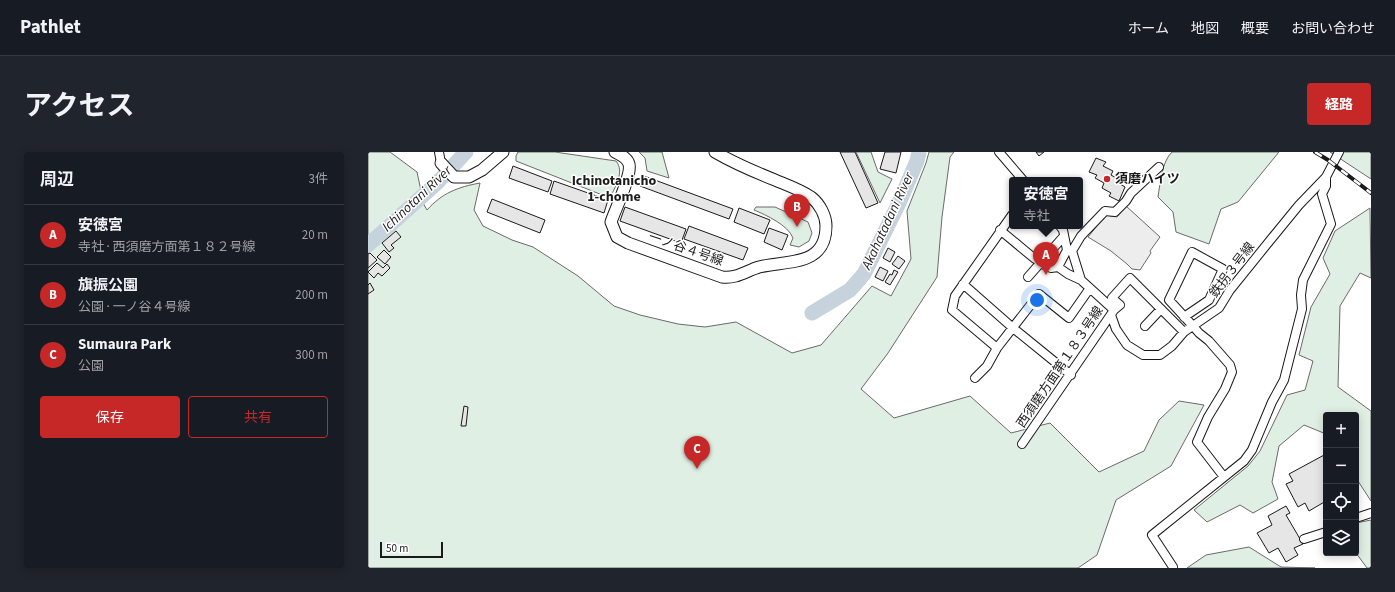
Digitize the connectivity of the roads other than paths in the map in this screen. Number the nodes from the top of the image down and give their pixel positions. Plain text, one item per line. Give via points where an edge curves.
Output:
1 (439, 152) edge
2 (503, 152) edge
3 (615, 152) edge
4 (715, 152) edge
5 (999, 152) edge
6 (1339, 152) edge
7 (441, 164) joint
8 (1159, 167) dead end
9 (1020, 177) edge
10 (1326, 177) junction
11 (1009, 219) edge
12 (1062, 229) edge
13 (1000, 230) junction
14 (1064, 236) junction
15 (1070, 251) junction
16 (1038, 261) junction
17 (1058, 267) junction
18 (1028, 277) dead end
19 (1081, 280) junction
20 (963, 284) junction
21 (1090, 288) junction
22 (1161, 308) junction
23 (1113, 313) junction
24 (1184, 317) junction
25 (1145, 326) dead end
26 (1193, 326) junction
27 (1013, 328) junction
28 (1184, 332) junction
29 (998, 348) junction
30 (1071, 375) junction
31 (975, 378) dead end
32 (1022, 444) dead end
33 (1224, 477) junction
34 (1371, 514) edge
35 (1359, 517) edge
36 (1323, 533) edge
37 (1304, 540) dead end
38 (1172, 567) dead end

1 - 7 street
2 - 7 street via 482,170 469,177 454,177
3 - 4 street, 一ノ谷４号線 via 624,157 629,164 629,175 611,222 617,237 628,243 730,278 758,268 804,260 819,249 825,238 825,216 812,197
5 - 9 street
6 - 10 street, 鉄拐３号線
8 - 15 street via 1115,212 1105,211
10 - 26 street, 鉄拐３号線 via 1267,244 1219,308
10 - 33 street via 1326,186 1322,194 1331,224 1304,280 1302,308 1284,380 1252,450 1244,461
11 - 13 street
12 - 14 street
13 - 16 street
13 - 20 street
14 - 15 street
14 - 16 street
15 - 17 street
15 - 19 street
16 - 17 street, 西須磨方面第１８３号線 via 1051,268
16 - 18 street
17 - 19 street, 西須磨方面第１８３号線
19 - 21 street, 西須磨方面第１８３号線
20 - 27 street
20 - 29 street via 955,296 952,310
21 - 23 street, 西須磨方面第１８３号線
21 - 27 street via 1069,318 1039,294
22 - 23 street via 1130,278 1112,298 1120,305
22 - 25 street
22 - 28 street
23 - 28 street, 鉄拐３号線 via 1116,329 1127,345 1144,355 1160,355
23 - 30 street, 西須磨方面第１８３号線
24 - 24 street via 1169,300 1192,252 1223,269 1208,300
24 - 26 street
26 - 28 street, 鉄拐３号線
26 - 33 street via 1230,365 1232,372 1197,442
27 - 29 street
27 - 30 street
29 - 31 street via 987,366
30 - 32 street, 西須磨方面第１８３号線
33 - 38 street via 1152,535
34 - 35 street
36 - 37 street

